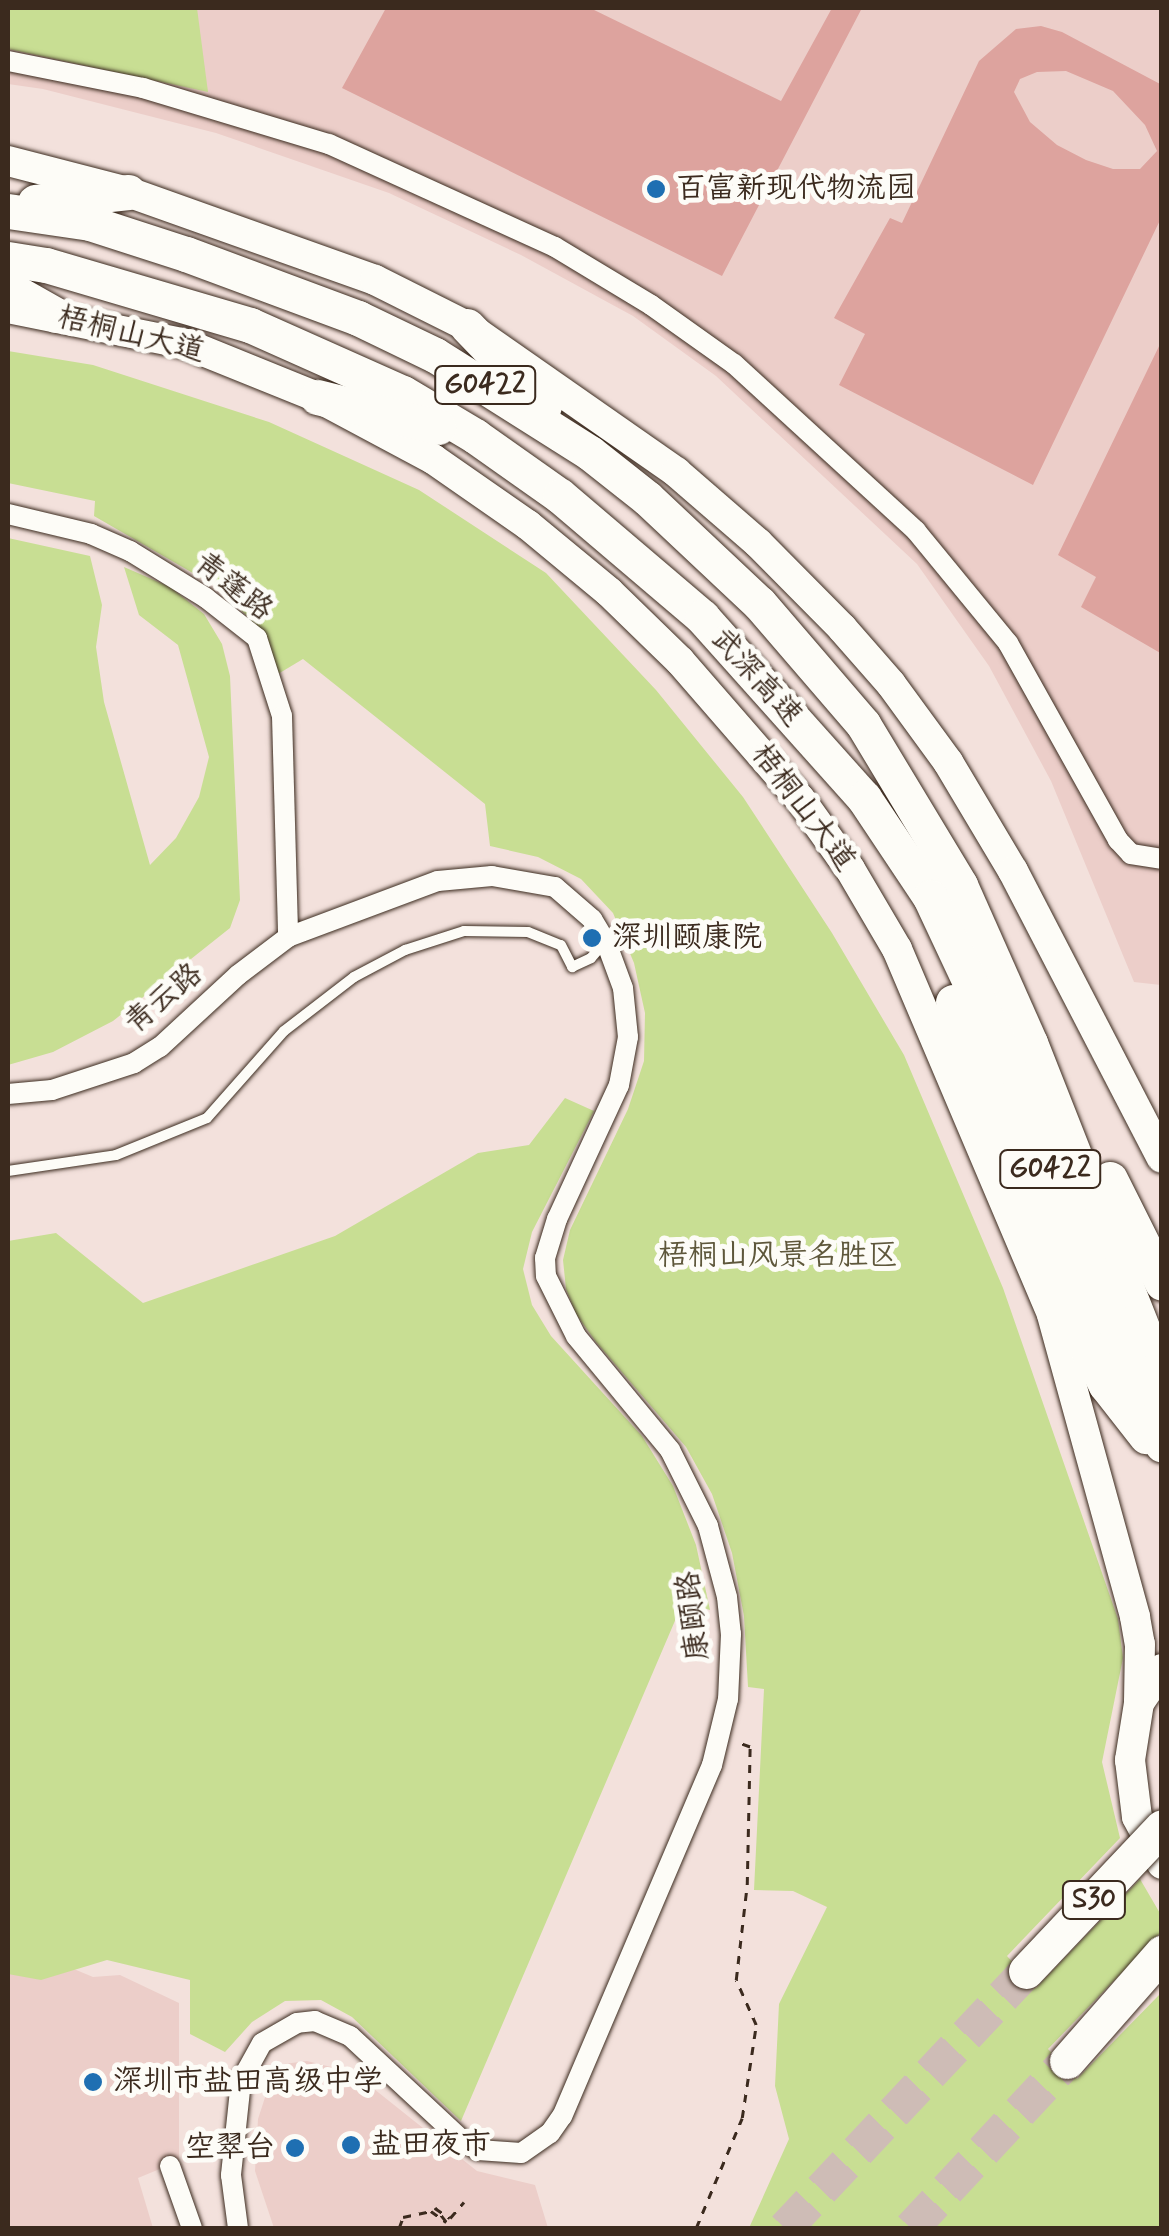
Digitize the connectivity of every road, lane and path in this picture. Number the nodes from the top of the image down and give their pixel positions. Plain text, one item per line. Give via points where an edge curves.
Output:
1 (8, 61) edge
2 (8, 161) edge
3 (128, 192) junction
4 (8, 208) edge
5 (8, 259) edge
6 (8, 288) edge
7 (8, 308) edge
8 (56, 315) junction
9 (467, 326) junction
10 (317, 397) junction
11 (475, 436) junction
12 (590, 453) junction
13 (8, 514) edge
14 (776, 700) junction
15 (863, 724) junction
16 (1162, 859) edge
17 (945, 891) junction
18 (288, 937) junction
19 (606, 942) junction
20 (1120, 1086) junction
21 (8, 1094) edge
22 (1162, 1158) edge
23 (8, 1171) edge
24 (1162, 1181) edge
25 (1162, 1284) edge
26 (1162, 1378) edge
27 (1162, 1448) edge
28 (1162, 1669) edge
29 (1139, 1703) junction
30 (720, 1736) junction
31 (1162, 1827) edge
32 (1162, 1864) edge
33 (1162, 1953) edge
34 (1026, 1972) tunnel mouth
35 (1067, 2061) tunnel mouth
36 (170, 2166) dead end
37 (464, 2202) dead end
38 (192, 2228) edge
39 (238, 2228) edge
40 (399, 2228) edge
41 (696, 2228) edge

1 - 16 street via 143,88 329,144 555,247 651,305 734,364 916,532 1008,643 1118,840 1131,854
2 - 3 main road
3 - 4 highway
3 - 9 main road via 375,280
4 - 12 highway, 武深高速 / G0422 via 90,223 358,318 435,355
5 - 11 highway, 武深高速 / G0422 via 250,324 402,393
6 - 8 highway
7 - 8 main road, 梧桐山大道
8 - 10 main road, 梧桐山大道 via 186,344
9 - 12 highway
9 - 20 main road via 676,472 758,544 891,684 1013,870
10 - 11 highway
10 - 29 main road, 梧桐山大道 via 433,460 609,592 746,732 850,868 926,1012 1052,1315 1135,1618
11 - 14 highway, 武深高速 / G0422 via 639,559
12 - 15 highway, 武深高速 / G0422 via 735,580
13 - 18 street, 青蓬路 via 130,551 257,638 282,716
14 - 17 highway, 武深高速 / G0422
14 - 27 highway via 866,830 918,923 1007,1132 1075,1319 1106,1385
15 - 17 highway, 武深高速 / G0422
15 - 25 highway via 950,828 1032,991 1137,1242
17 - 26 highway, 武深高速 / G0422 via 1030,1043
17 - 27 highway, 武深高速 / G0422 via 996,1040
18 - 19 street, 康颐路 via 438,881 492,876 555,887 575,901
18 - 21 street, 青云路 via 134,1062 52,1090
19 - 23 lane via 572,967 561,945 528,932 464,931 405,950 354,976 284,1031 207,1118 116,1155
19 - 30 street, 康颐路 via 625,1001 625,1060 557,1219 546,1276 576,1336 670,1450 708,1526 731,1634
20 - 22 main road
20 - 24 main road
28 - 29 main road
29 - 32 main road, 梧桐山大道 via 1131,1789
30 - 39 street, 康颐路 via 550,2133 521,2152 478,2150 350,2036 316,2021 297,2023 262,2043 240,2080 231,2175
30 - 41 path via 750,1747 736,1980 756,2025 742,2118
31 - 34 highway, S30, bridge
33 - 35 highway
36 - 38 street
37 - 40 path via 450,2218 436,2208 446,2222 432,2211 404,2217

